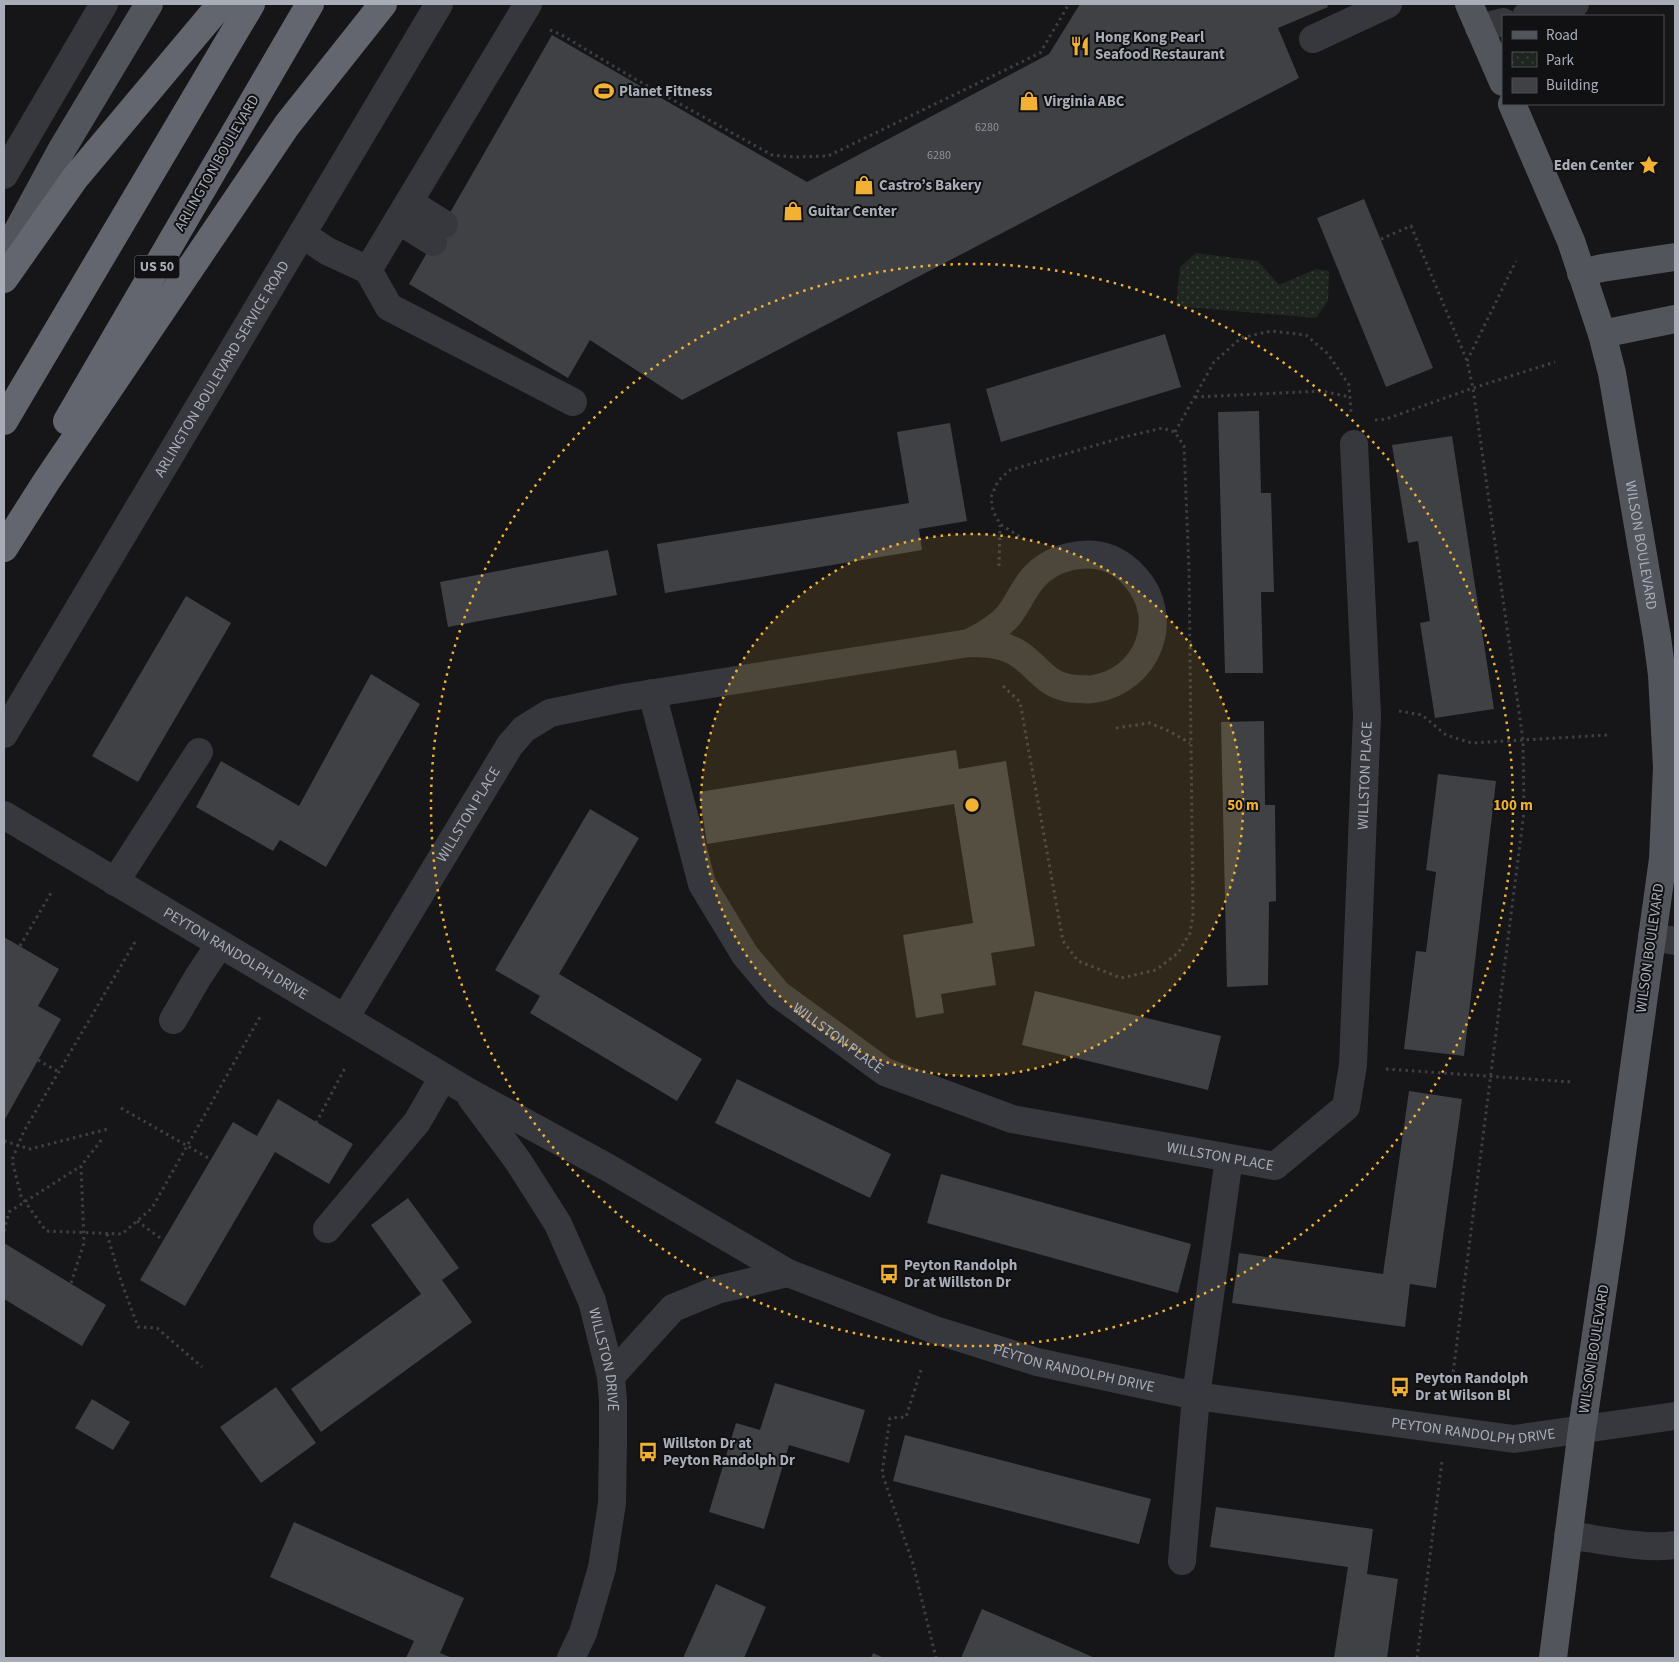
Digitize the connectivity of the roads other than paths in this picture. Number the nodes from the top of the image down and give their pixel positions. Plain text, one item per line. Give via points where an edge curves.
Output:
1 (104, 4) edge
2 (149, 4) edge
3 (221, 4) edge
4 (251, 4) edge
5 (310, 4) edge
6 (383, 4) edge
7 (439, 4) edge
8 (528, 4) edge
9 (1388, 4) edge
10 (1575, 4) edge
11 (1530, 15) edge
12 (1484, 18) edge
13 (1313, 39) dead end
14 (1502, 79) edge
15 (1512, 105) edge
16 (4, 175) edge
17 (404, 211) junction
18 (438, 233) dead end
19 (302, 234) junction
20 (4, 256) edge
21 (1675, 256) edge
22 (368, 270) junction
23 (1581, 273) junction
24 (4, 279) edge
25 (1675, 319) edge
26 (1602, 334) junction
27 (573, 402) dead end
28 (4, 421) edge
29 (1353, 434) road end
30 (4, 530) edge
31 (4, 548) edge
32 (969, 643) junction
33 (652, 693) junction
34 (4, 734) edge
35 (199, 752) dead end
36 (4, 815) edge
37 (1670, 838) edge
38 (115, 882) junction
39 (1664, 939) edge
40 (220, 944) junction
41 (345, 1018) junction
42 (173, 1020) dead end
43 (443, 1077) junction
44 (467, 1092) junction
45 (1229, 1158) junction
46 (327, 1229) dead end
47 (788, 1273) junction
48 (611, 1376) junction
49 (1196, 1396) junction
50 (1675, 1416) edge
51 (1582, 1429) junction
52 (1568, 1535) junction
53 (1675, 1545) edge
54 (1182, 1561) dead end
55 (571, 1658) edge
56 (1553, 1658) edge

1 - 16 street
2 - 20 main road via 62,149
3 - 24 highway via 75,178
4 - 28 highway
5 - 30 highway, ARLINGTON BOULEVARD / US 50
6 - 31 highway via 287,125
7 - 19 street, ARLINGTON BOULEVARD SERVICE ROAD
8 - 17 street
9 - 13 street
10 - 11 street
12 - 14 main road
15 - 23 main road, WILSON BOULEVARD via 1571,241
17 - 18 street
17 - 22 street
19 - 22 street via 326,251
19 - 34 street, ARLINGTON BOULEVARD SERVICE ROAD
21 - 23 main road
22 - 27 street via 389,307
23 - 26 main road, WILSON BOULEVARD
25 - 26 main road
26 - 37 main road, WILSON BOULEVARD via 1612,373 1660,657
29 - 45 street, WILLSTON PLACE via 1367,706 1353,1067 1346,1107 1275,1166
32 - 32 street, WILLSTON PLACE via 984,636 1008,616 1034,577 1049,564 1071,556 1111,559 1129,570 1142,584 1151,602 1154,621 1144,657 1128,674 1093,690 1066,689 1049,681 1019,654 995,644
32 - 33 street, WILLSTON PLACE
33 - 41 street, WILLSTON PLACE via 550,713 524,729 510,745
33 - 45 street, WILLSTON PLACE via 702,884 745,955 778,994 885,1072 1012,1119
35 - 38 street
36 - 38 street, PEYTON RANDOLPH DRIVE
37 - 39 main road, WILSON BOULEVARD
38 - 40 street, PEYTON RANDOLPH DRIVE
39 - 51 main road, WILSON BOULEVARD via 1609,1250
40 - 41 street, PEYTON RANDOLPH DRIVE
40 - 42 street
41 - 43 street, PEYTON RANDOLPH DRIVE
43 - 44 street, PEYTON RANDOLPH DRIVE
43 - 46 street via 417,1122
44 - 47 street, PEYTON RANDOLPH DRIVE via 605,1166
44 - 48 street, WILLSTON DRIVE via 558,1224 592,1301
45 - 49 street
47 - 48 street via 718,1290 673,1308
47 - 49 street, PEYTON RANDOLPH DRIVE via 935,1330 1038,1362
48 - 55 street, WILLSTON DRIVE via 612,1503 602,1568 583,1633
49 - 51 street, PEYTON RANDOLPH DRIVE via 1514,1438
49 - 54 street
50 - 51 street, PEYTON RANDOLPH DRIVE
51 - 52 main road, WILSON BOULEVARD
52 - 53 street via 1623,1543
52 - 56 main road, WILSON BOULEVARD

